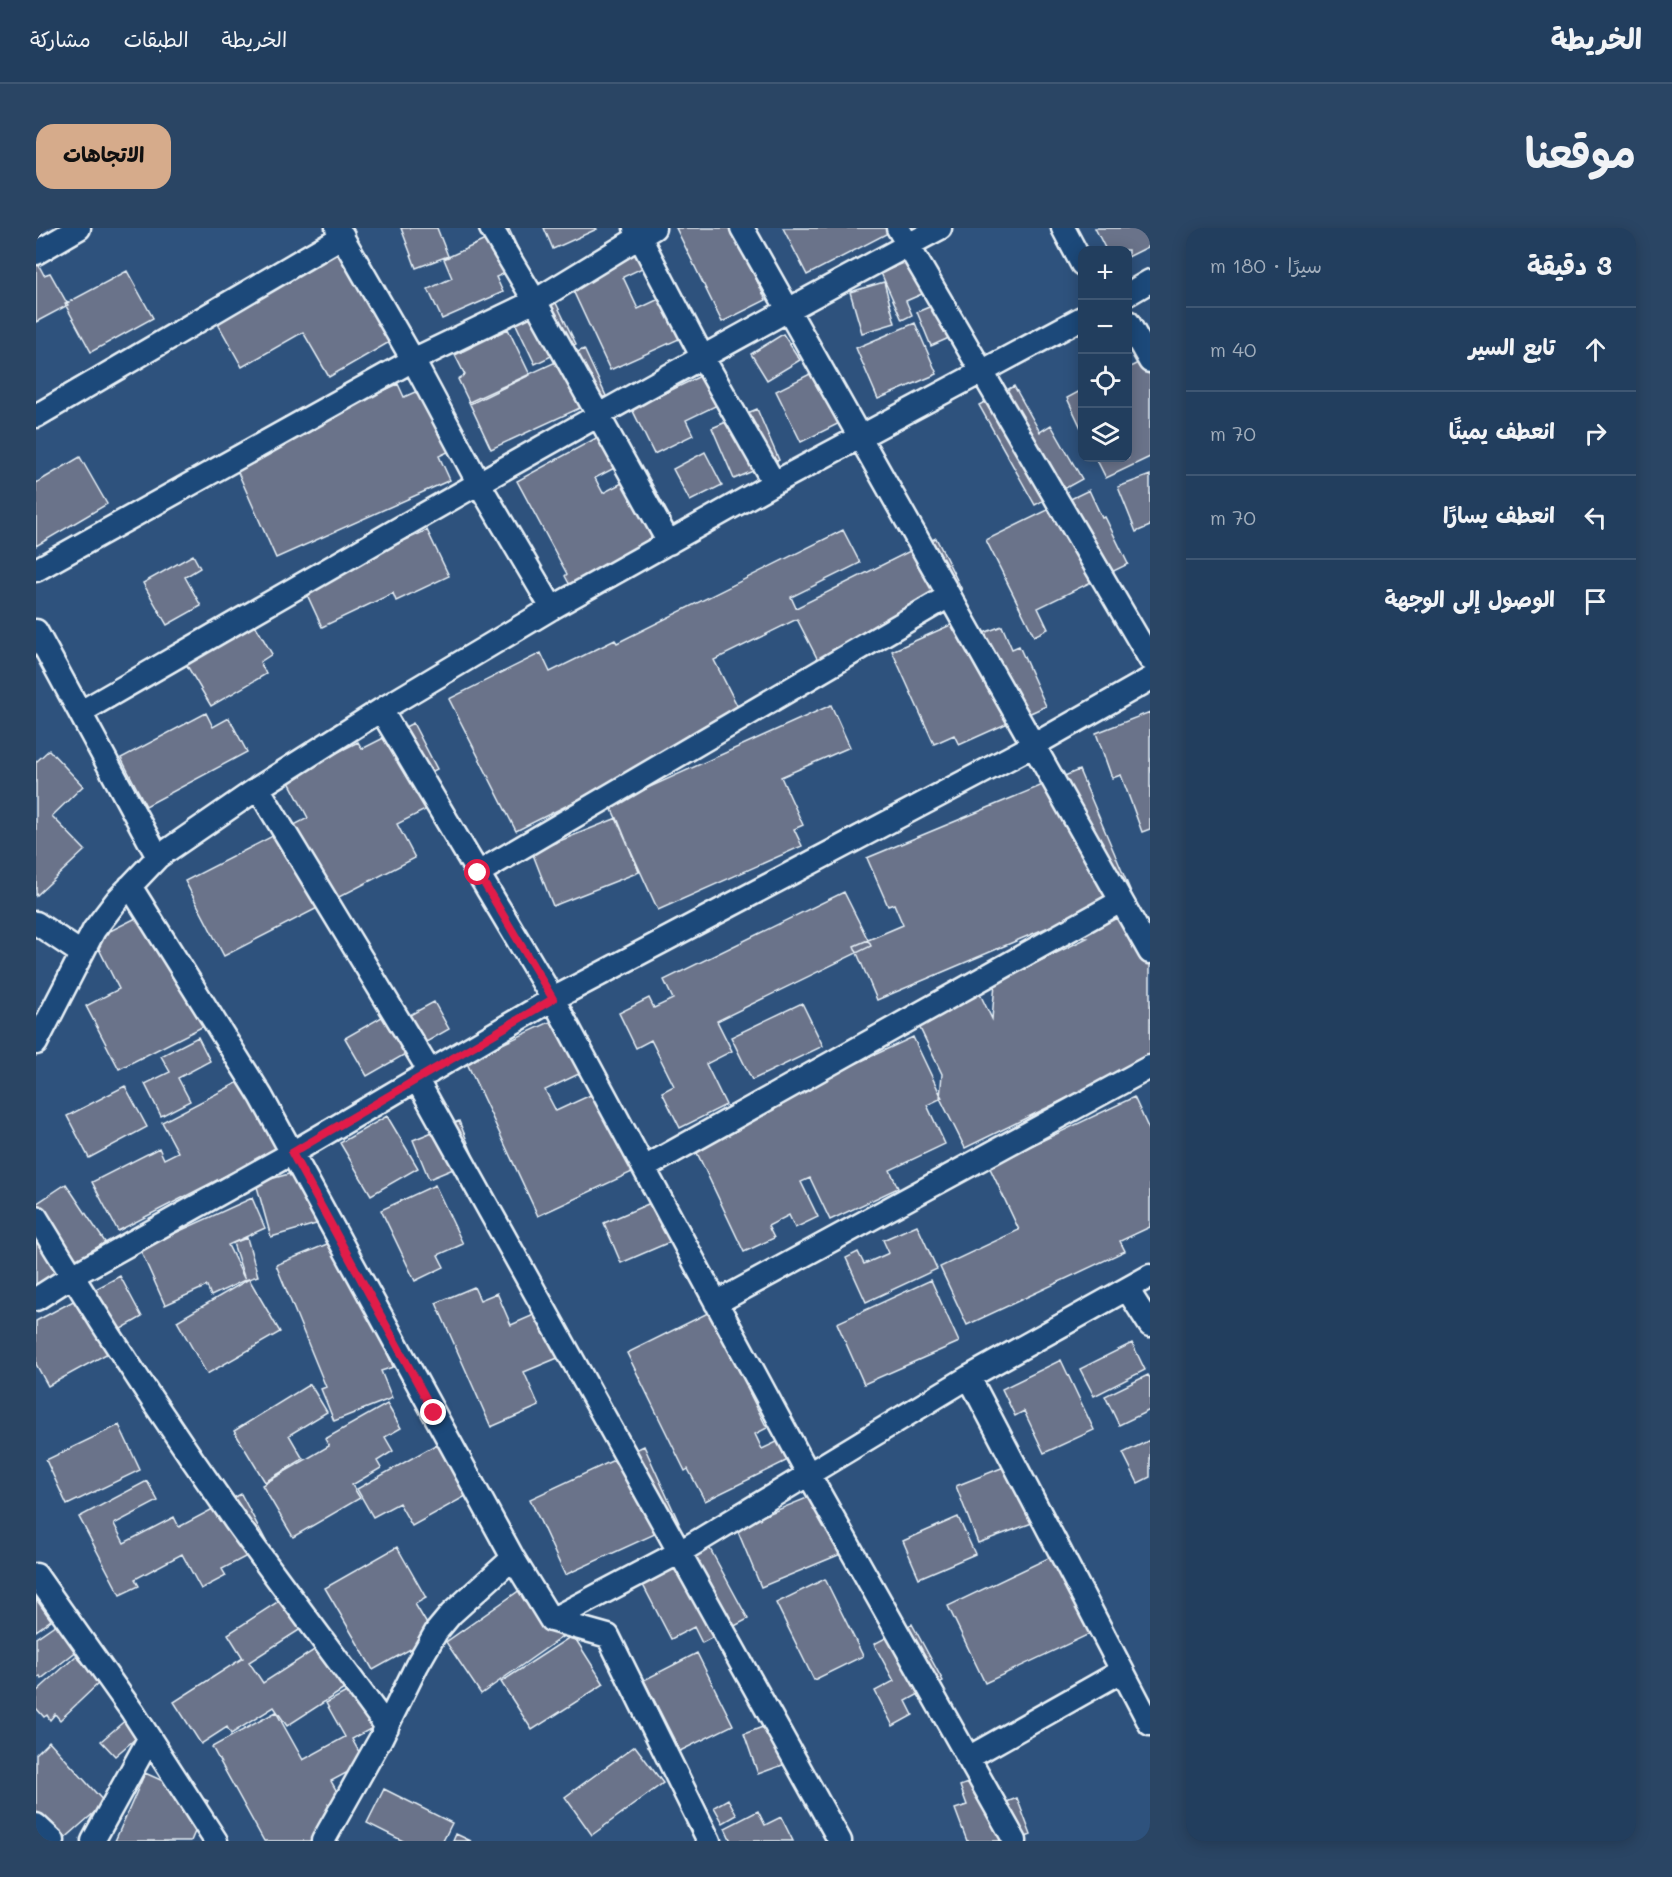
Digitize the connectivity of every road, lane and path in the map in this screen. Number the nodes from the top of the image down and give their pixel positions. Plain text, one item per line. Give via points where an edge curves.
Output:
1 (79, 228) edge
2 (491, 228) edge
3 (742, 228) edge
4 (940, 228) edge
5 (1063, 228) edge
6 (643, 231) edge
7 (340, 232) edge
8 (903, 236) edge
9 (36, 253) edge
10 (1078, 255) edge
11 (1150, 281) edge
12 (1132, 292) edge
13 (535, 301) junction
14 (789, 309) junction
15 (1078, 321) edge
16 (1132, 329) edge
17 (703, 358) junction
18 (413, 360) junction
19 (1150, 361) edge
20 (982, 370) junction
21 (36, 416) edge
22 (598, 416) junction
23 (859, 436) junction
24 (478, 483) junction
25 (774, 483) junction
26 (669, 543) junction
27 (36, 570) edge
28 (950, 596) junction
29 (552, 608) junction
30 (36, 631) edge
31 (1150, 659) edge
32 (1150, 680) edge
33 (381, 710) junction
34 (81, 712) junction
35 (1034, 745) junction
36 (258, 788) junction
37 (158, 857) junction
38 (478, 873) junction
39 (130, 886) junction
40 (1122, 902) junction
41 (36, 923) edge
42 (1150, 952) edge
43 (81, 953) junction
44 (553, 999) junction
45 (36, 1043) edge
46 (1150, 1067) edge
47 (423, 1076) junction
48 (292, 1153) junction
49 (644, 1168) junction
50 (36, 1217) edge
51 (72, 1276) junction
52 (1150, 1276) edge
53 (1128, 1289) junction
54 (36, 1299) edge
55 (716, 1303) junction
56 (1150, 1325) edge
57 (969, 1377) junction
58 (809, 1475) junction
59 (680, 1552) junction
60 (513, 1558) junction
61 (36, 1575) edge
62 (551, 1620) junction
63 (1122, 1671) junction
64 (1150, 1724) edge
65 (387, 1727) junction
66 (149, 1739) junction
67 (968, 1758) junction
68 (36, 1825) edge
69 (53, 1841) edge
70 (93, 1841) edge
71 (216, 1841) edge
72 (323, 1841) edge
73 (709, 1841) edge
74 (840, 1841) edge
75 (1015, 1841) edge

1 - 9 street
2 - 13 street
3 - 14 street
4 - 8 street
5 - 10 street
6 - 13 street
6 - 17 street
7 - 18 street
7 - 21 street
8 - 14 street
8 - 20 street
11 - 12 street
13 - 18 street
13 - 22 street
14 - 17 street
14 - 23 street
15 - 20 street
16 - 19 street
17 - 22 street
17 - 25 street
18 - 24 street
18 - 27 street
20 - 23 street
20 - 31 street
22 - 24 street
22 - 26 street
23 - 25 street
23 - 28 street
24 - 29 street
24 - 34 street
25 - 26 street
26 - 29 street
28 - 35 street
28 - 38 street
29 - 33 street
30 - 34 street
32 - 35 street
33 - 36 street
33 - 38 street
34 - 37 street
35 - 40 street
35 - 44 street
36 - 37 street
36 - 47 street
37 - 39 street
38 - 44 street
39 - 43 street via 104,916
39 - 48 street via 261,1096
40 - 42 street
40 - 49 street
41 - 43 street
43 - 45 street
44 - 47 street
44 - 49 street
46 - 55 street
47 - 48 street
47 - 59 street
48 - 51 street
48 - 60 street
49 - 55 street
50 - 51 street
51 - 54 street
51 - 65 street via 235,1520
52 - 53 street
53 - 56 street
53 - 57 street
55 - 58 street
57 - 58 street
57 - 63 street
58 - 59 street
58 - 67 street
59 - 62 street
59 - 74 street
60 - 62 street
60 - 65 street via 446,1619 424,1652
61 - 66 street
62 - 73 street via 608,1635
63 - 64 street
63 - 67 street
65 - 72 street
66 - 70 street
66 - 71 street
67 - 75 street
68 - 69 street

